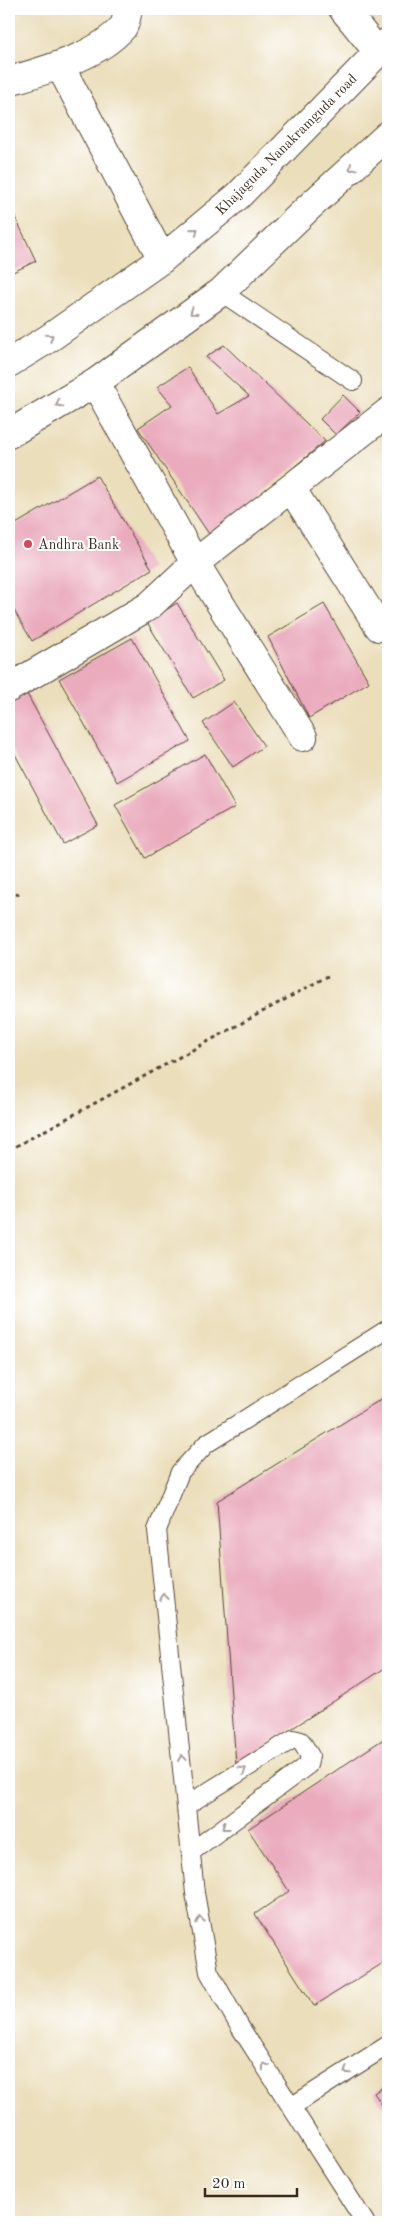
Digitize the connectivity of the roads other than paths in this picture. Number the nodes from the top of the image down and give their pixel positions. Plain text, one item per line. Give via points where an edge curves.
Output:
1 (128, 9) edge
2 (343, 9) edge
3 (383, 47) edge
4 (60, 66) junction
5 (9, 81) edge
6 (388, 135) edge
7 (162, 259) junction
8 (221, 292) junction
9 (9, 363) edge
10 (353, 381) dead end
11 (95, 382) junction
12 (388, 412) edge
13 (9, 434) edge
14 (291, 488) junction
15 (195, 563) junction
16 (380, 627) dead end
17 (9, 688) edge
18 (303, 737) dead end
19 (388, 1329) edge
20 (187, 1805) junction
21 (191, 1852) junction
22 (388, 2045) edge
23 (291, 2107) junction
24 (365, 2222) edge

1 - 4 street via 124,26 106,41
2 - 3 street
7 -> 3 street, Khajaguda Nanakramguda road via 238,196
4 - 5 street
4 - 7 street
6 -> 8 street
9 -> 7 street, Khajaguda Nanakramguda road
8 - 10 lane
8 -> 11 street
11 -> 13 street
11 - 15 street
12 - 14 street
14 - 15 street
14 - 16 street
15 - 17 street via 148,606
15 - 18 street
20 -> 19 lane via 157,1530 180,1472 206,1444
20 - 21 lane
20 -> 21 lane via 293,1739 300,1741 310,1756 308,1765
23 -> 21 lane via 209,1972
22 -> 23 lane
23 - 24 lane

